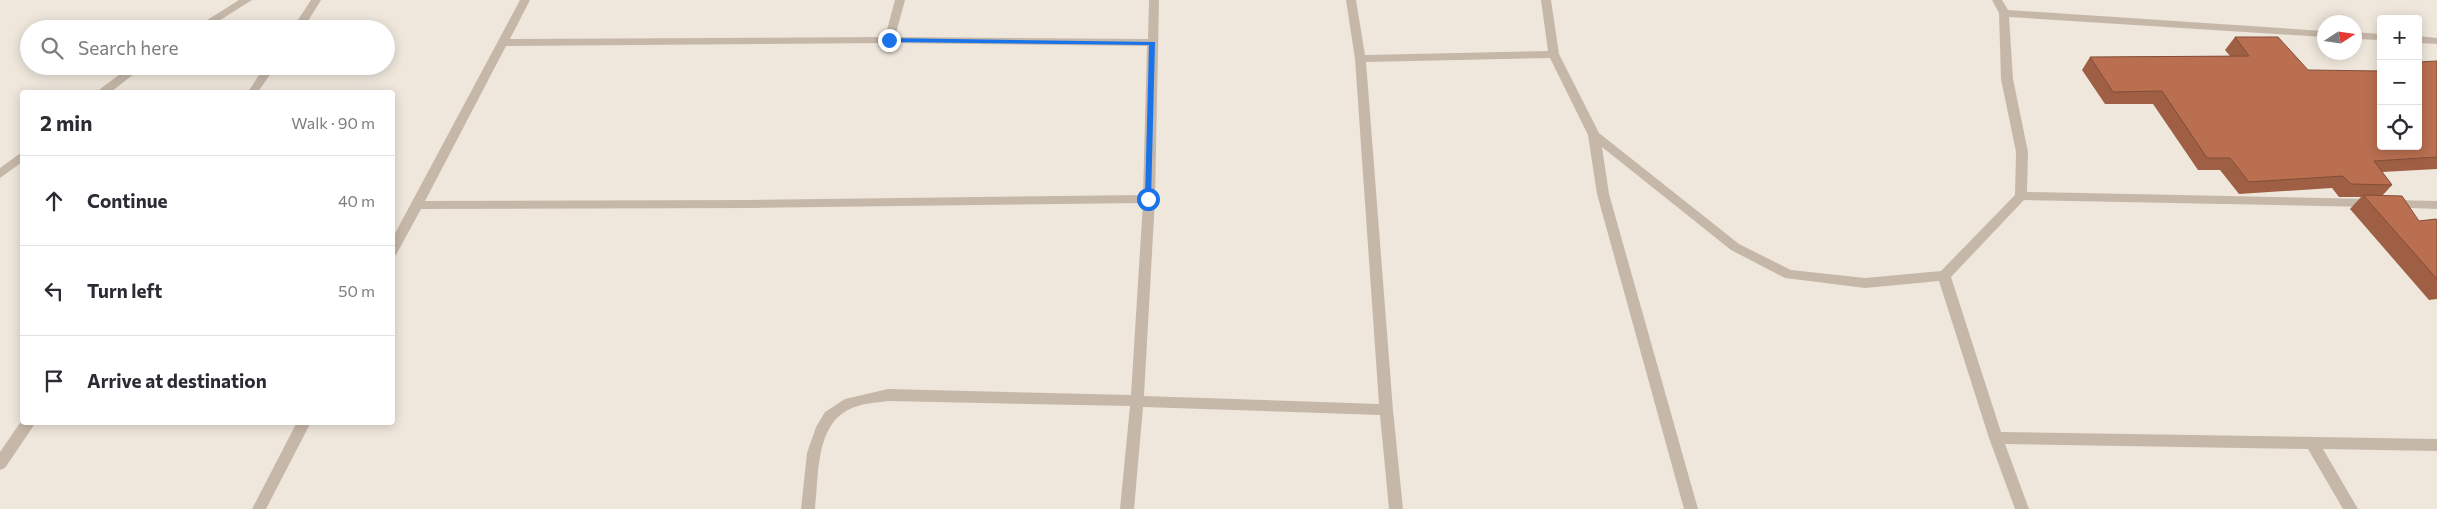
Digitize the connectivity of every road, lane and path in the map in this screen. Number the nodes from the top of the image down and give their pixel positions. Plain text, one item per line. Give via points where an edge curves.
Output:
1 (247, 0) edge
2 (316, 0) edge
3 (525, 0) edge
4 (900, 0) edge
5 (1154, 0) edge
6 (1351, 0) edge
7 (1546, 0) edge
8 (1997, 0) edge
9 (2004, 14) junction
10 (213, 20) edge
11 (303, 20) edge
12 (2317, 34) edge
13 (2362, 36) edge
14 (2377, 37) edge
15 (889, 40) junction
16 (2422, 40) edge
17 (2437, 41) edge
18 (1152, 43) junction
19 (500, 44) junction
20 (1554, 54) junction
21 (1360, 58) junction
22 (127, 75) edge
23 (265, 75) edge
24 (107, 90) edge
25 (254, 90) edge
26 (1594, 135) junction
27 (20, 158) edge
28 (0, 174) edge
29 (2021, 196) junction
30 (1148, 199) junction
31 (417, 205) junction
32 (2437, 205) edge
33 (395, 246) edge
34 (1944, 276) junction
35 (1137, 401) junction
36 (1386, 410) junction
37 (26, 425) edge
38 (302, 425) edge
39 (1996, 438) junction
40 (2312, 443) junction
41 (2437, 445) edge
42 (0, 464) edge
43 (259, 509) edge
44 (808, 509) edge
45 (1127, 509) edge
46 (1396, 509) edge
47 (1692, 509) edge
48 (2022, 509) edge
49 (2351, 509) edge

1 - 10 street
2 - 11 street
3 - 19 street
4 - 15 street
5 - 18 street
6 - 21 street
7 - 20 street
8 - 9 street
9 - 12 street
9 - 29 street via 2007,79 2022,152
13 - 14 street
15 - 18 street
15 - 19 street
16 - 17 street
18 - 30 street
19 - 31 street
20 - 21 street
20 - 26 street
21 - 36 street
22 - 24 street
23 - 25 street
26 - 34 street via 1735,247 1789,275 1865,283
26 - 47 street via 1603,194
27 - 28 street
29 - 32 street
29 - 34 street
30 - 31 street
30 - 35 street
31 - 33 street
34 - 39 street
35 - 36 street
35 - 44 street via 888,395 857,400 838,408 824,421 817,436
35 - 45 street
36 - 46 street
37 - 42 street
38 - 43 street
39 - 40 street
39 - 48 street
40 - 41 street
40 - 49 street

